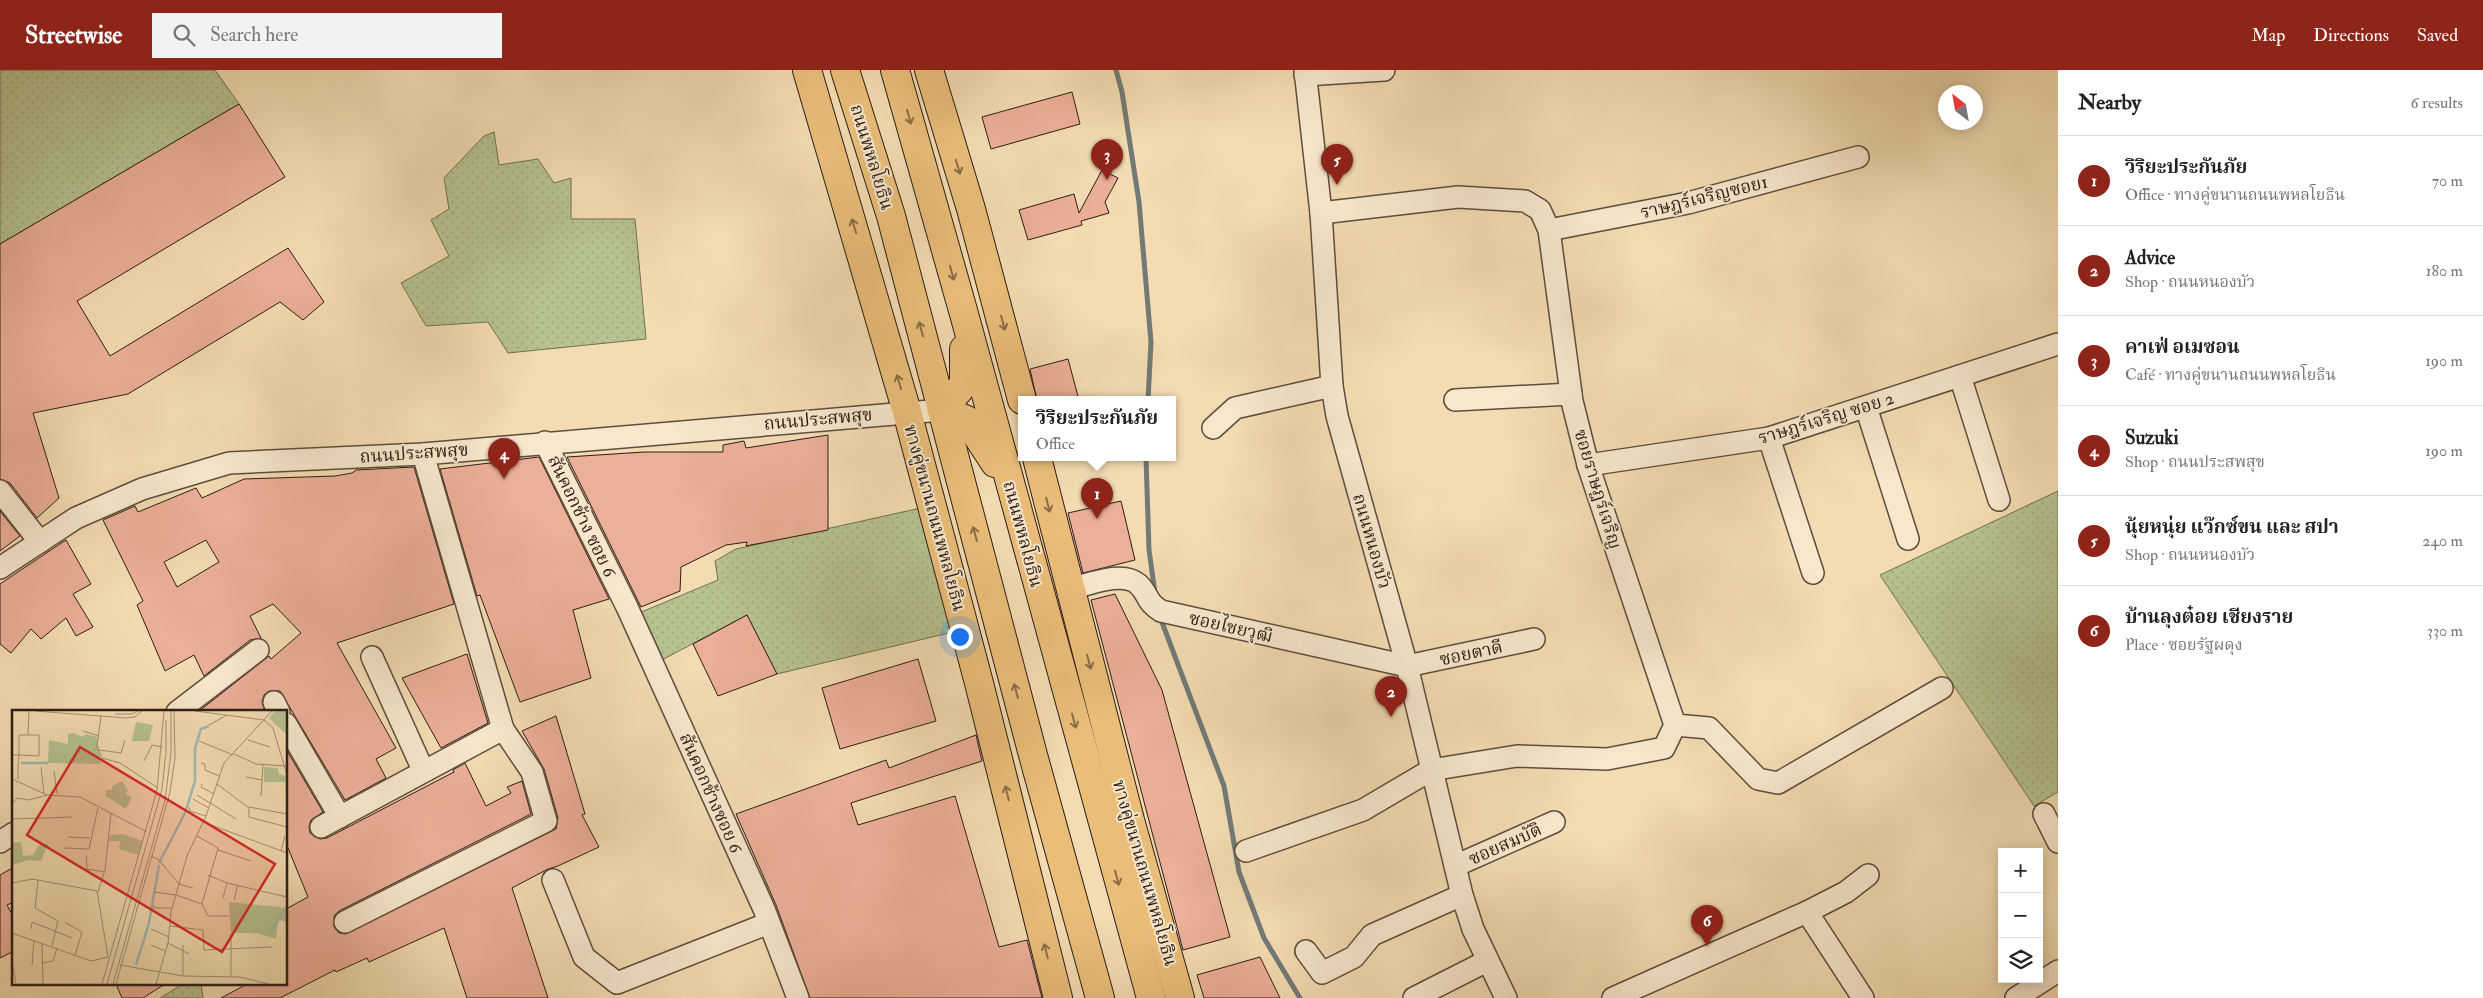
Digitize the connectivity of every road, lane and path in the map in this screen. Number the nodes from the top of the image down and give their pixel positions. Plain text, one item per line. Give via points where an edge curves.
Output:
1 (807, 70) edge
2 (845, 70) edge
3 (894, 70) edge
4 (1384, 70) edge
5 (1305, 73) edge
6 (928, 74) edge
7 (1858, 157) dead end
8 (1321, 213) junction
9 (1549, 230) junction
10 (964, 314) junction
11 (2057, 349) edge
12 (1960, 376) junction
13 (1332, 386) junction
14 (1571, 394) junction
15 (1021, 396) edge
16 (1455, 400) dead end
17 (1866, 407) junction
18 (942, 410) junction
19 (908, 412) junction
20 (1213, 428) dead end
21 (1769, 438) junction
22 (545, 442) junction
23 (423, 454) junction
24 (1038, 461) edge
25 (1588, 465) junction
26 (1009, 485) junction
27 (0, 491) edge
28 (1999, 500) dead end
29 (1908, 539) dead end
30 (40, 542) junction
31 (0, 568) edge
32 (1033, 573) junction
33 (1813, 573) dead end
34 (1070, 589) junction
35 (618, 590) joint
36 (1082, 635) junction
37 (1534, 640) dead end
38 (258, 650) dead end
39 (372, 657) dead end
40 (1407, 666) junction
41 (979, 683) junction
42 (1942, 688) dead end
43 (180, 710) edge
44 (1675, 725) junction
45 (288, 727) edge
46 (503, 729) junction
47 (1033, 756) junction
48 (423, 770) junction
49 (1431, 770) junction
50 (2044, 814) dead end
51 (340, 816) junction
52 (1554, 822) dead end
53 (321, 827) dead end
54 (12, 834) edge
55 (0, 842) edge
56 (2058, 842) edge
57 (1246, 851) dead end
58 (1456, 866) junction
59 (1868, 875) dead end
60 (553, 880) dead end
61 (1462, 895) junction
62 (1806, 912) junction
63 (345, 922) dead end
64 (769, 923) junction
65 (1306, 951) dead end
66 (1487, 961) junction
67 (2058, 971) edge
68 (798, 998) edge
69 (1058, 998) edge
70 (1100, 998) edge
71 (1150, 998) edge
72 (1180, 998) edge
73 (1414, 998) edge
74 (1506, 998) edge
75 (1613, 998) edge
76 (1863, 998) edge
77 (2016, 998) edge

19 -> 1 main road, ทางคู่ขนานถนนพหลโยธิน
18 -> 2 main road, ถนนพหลโยธิน via 891,216
3 -> 10 main road, ถนนพหลโยธิน
4 - 5 street
5 - 8 street, ถนนหนองบัว
6 -> 15 main road via 974,218
7 - 9 street, ราษฎร์เจริญซอย1 via 1688,203
8 - 9 street, ซอยราษฎร์เจริญ via 1458,197 1525,201 1540,210
8 - 13 street, ถนนหนองบัว
9 - 14 street, ซอยราษฎร์เจริญ
10 - 18 main road via 964,384
10 - 26 main road, ถนนพหลโยธิน
11 - 12 street, ราษฎร์เจริญ ซอย 2
12 - 17 street, ราษฎร์เจริญ ซอย 2
12 - 28 street
13 - 20 street via 1235,408
13 - 40 street, ถนนหนองบัว via 1337,416
14 - 16 street
14 - 25 street, ซอยราษฎร์เจริญ
17 - 21 street, ราษฎร์เจริญ ซอย 2
17 - 29 street
18 - 19 street, ถนนประสพสุข
18 - 26 main road via 967,420
47 -> 18 main road, ถนนพหลโยธิน
19 - 22 street, ถนนประสพสุข
19 - 41 main road, ทางคู่ขนานถนนพหลโยธิน
21 - 25 street, ราษฎร์เจริญ ซอย 2
21 - 33 street
22 - 23 street, ถนนประสพสุข
22 - 35 street, สันคอกช้าง ซอย 6
23 - 30 street, ถนนประสพสุข via 229,463 142,489 76,518
23 - 46 street
24 -> 34 main road, ทางคู่ขนานถนนพหลโยธิน
25 - 44 street, ซอยราษฎร์เจริญ
26 - 32 main road, ถนนพหลโยธิน
27 - 30 street
30 - 31 street, ถนนประสพสุข
32 - 36 main road
32 -> 71 main road, ถนนพหลโยธิน
34 - 36 main road, ทางคู่ขนานถนนพหลโยธิน
34 - 40 street, ซอยไชยวุฒิ via 1123,577 1138,584 1150,604 1161,611
35 - 64 street, สันคอกช้างซอย 6
36 -> 72 main road, ทางคู่ขนานถนนพหลโยธิน
37 - 40 street, ซอยตาดี
38 - 43 street
39 - 48 street
40 - 49 street, ถนนหนองบัว
41 - 47 main road
69 -> 41 main road, ทางคู่ขนานถนนพหลโยธิน
42 - 44 street via 1778,783 1758,779 1709,728
44 - 49 street via 1664,748 1608,759 1517,756
45 - 51 street
46 - 48 street
46 - 63 street via 532,772 546,821
47 - 70 main road, ถนนพหลโยธิน
48 - 51 street
49 - 57 street via 1363,810
49 - 58 street, ถนนหนองบัว
50 - 56 street
51 - 53 street
52 - 58 street, ซอยสมบัติ
54 - 55 street
58 - 61 street, ถนนหนองบัว
59 - 62 street via 1846,892
60 - 64 street via 584,957 617,983
61 - 65 street via 1372,935 1354,957 1322,973
61 - 66 street, ถนนหนองบัว
62 - 75 street
62 - 76 street
64 - 68 street, สันคอกช้างซอย 6
66 - 73 street
66 - 74 street, ถนนหนองบัว
67 - 77 street

